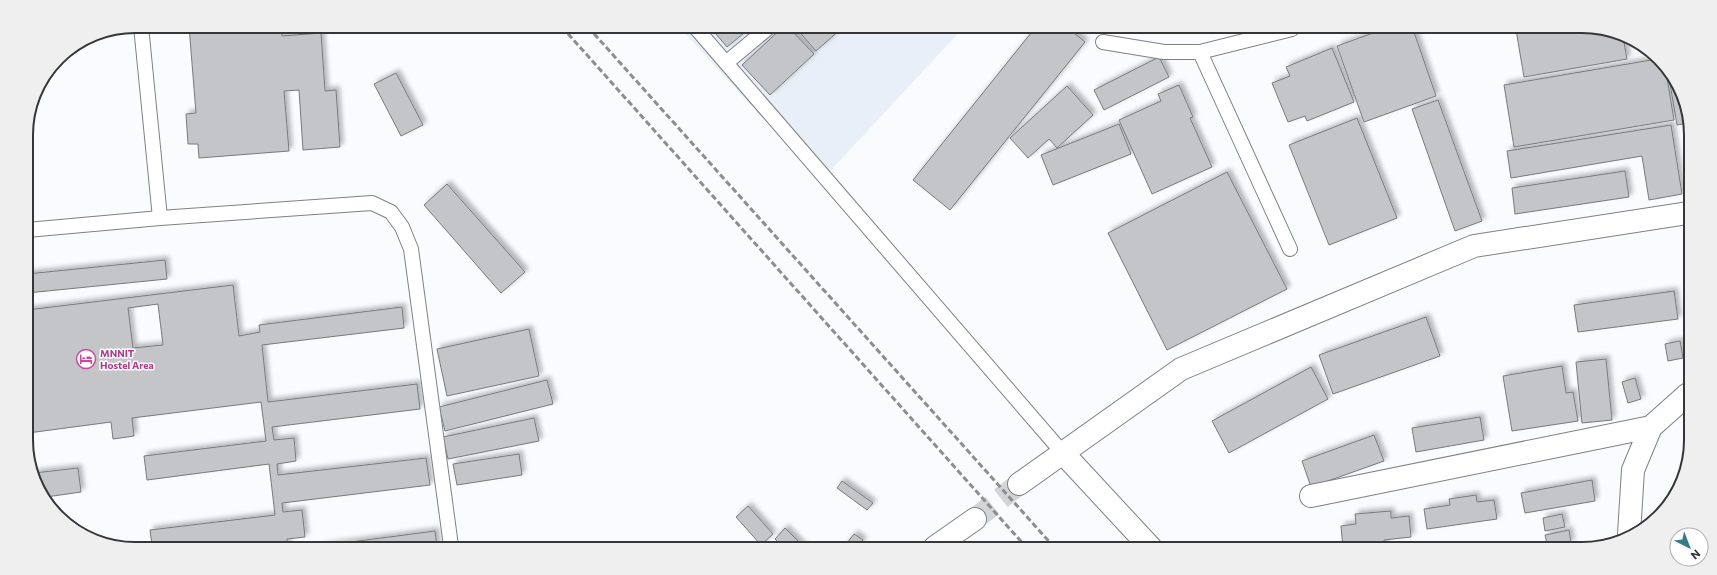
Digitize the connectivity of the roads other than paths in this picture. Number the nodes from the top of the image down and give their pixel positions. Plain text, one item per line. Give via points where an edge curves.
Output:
1 (142, 33) edge
2 (700, 33) edge
3 (762, 33) edge
4 (1276, 33) edge
5 (1103, 42) dead end
6 (1200, 52) junction
7 (726, 63) junction
8 (1684, 214) edge
9 (160, 218) junction
10 (33, 229) edge
11 (1290, 249) dead end
12 (1684, 398) edge
13 (1651, 427) junction
14 (1062, 452) junction
15 (1018, 484) tunnel mouth
16 (1311, 496) dead end
17 (975, 519) tunnel mouth
18 (1629, 530) edge
19 (450, 542) edge
20 (942, 542) edge
21 (1145, 542) edge

1 - 9 lane
2 - 7 lane
3 - 7 lane
4 - 6 lane
5 - 6 lane via 1164,52
6 - 11 lane
7 - 14 lane
8 - 14 street via 1474,246 1181,369
9 - 10 lane
9 - 19 lane via 372,203 391,212 402,227 411,249
12 - 13 street
13 - 16 street
13 - 18 street via 1633,470
14 - 15 street
14 - 21 street
17 - 20 street

